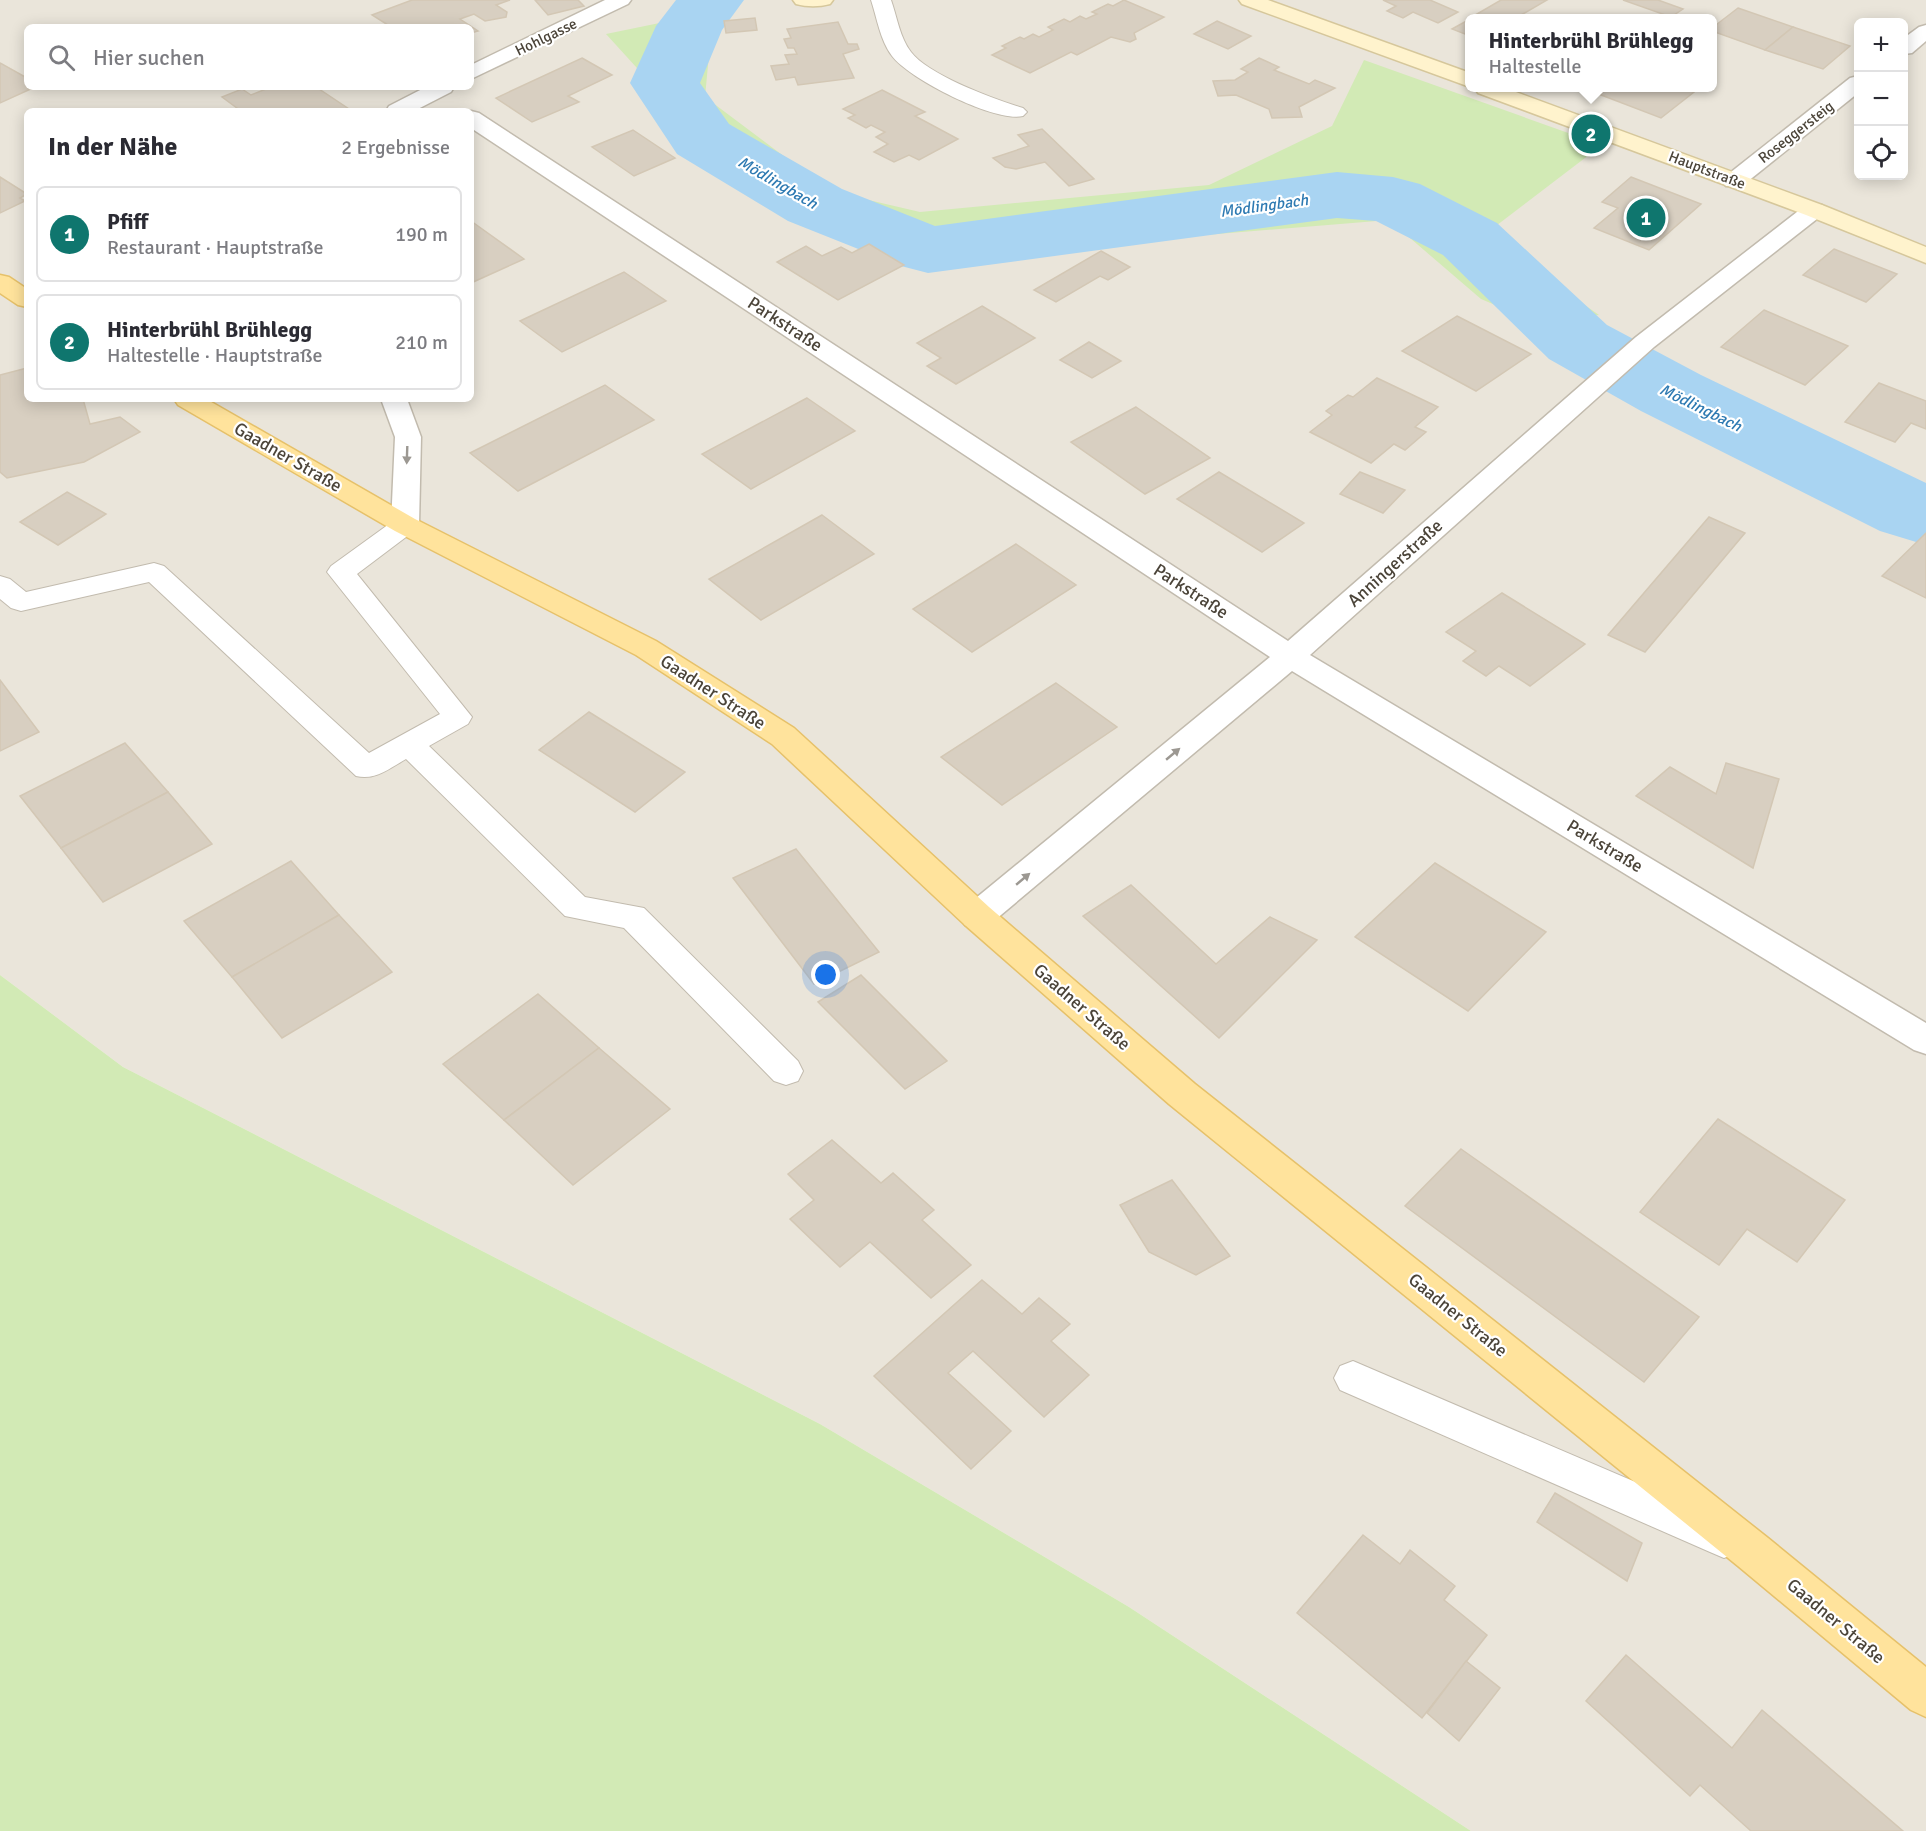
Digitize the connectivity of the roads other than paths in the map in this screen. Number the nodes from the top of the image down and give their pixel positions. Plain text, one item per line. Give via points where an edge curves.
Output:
1 (621, 0) edge
2 (803, 0) edge
3 (823, 0) edge
4 (880, 0) edge
5 (1249, 0) edge
6 (1926, 31) edge
7 (1908, 45) edge
8 (474, 72) edge
9 (1465, 79) edge
10 (1854, 86) edge
11 (437, 90) edge
12 (1499, 92) edge
13 (403, 108) edge
14 (457, 108) edge
15 (1016, 112) dead end
16 (474, 120) edge
17 (1734, 181) junction
18 (1814, 210) junction
19 (1926, 256) edge
20 (0, 282) edge
21 (24, 298) edge
22 (192, 402) edge
23 (395, 402) edge
24 (405, 525) junction
25 (0, 585) edge
26 (1290, 656) junction
27 (409, 744) junction
28 (978, 916) junction
29 (1926, 1040) edge
30 (786, 1071) dead end
31 (1353, 1378) dead end
32 (1753, 1552) junction
33 (1926, 1695) edge

1 - 8 street, Hohlgasse
2 - 3 main road
4 - 15 lane via 900,55 920,70 998,109
5 - 9 main road
6 - 7 street
10 - 17 street, Roseggersteig
11 - 13 street
11 - 14 street
12 - 17 main road, Hauptstraße
16 - 26 street, Parkstraße
17 - 18 main road, Hauptstraße
18 - 19 main road, Hauptstraße
18 - 26 street, Anningerstraße via 1645,342
20 - 21 main road
22 - 24 main road, Gaadner Straße
23 -> 24 street via 408,437
24 - 27 lane via 341,572 458,717
24 - 28 main road, Gaadner Straße via 646,648 783,736
25 - 27 lane via 21,603 154,572 366,768
28 -> 26 street, Anningerstraße
26 - 29 street, Parkstraße
27 - 30 lane via 576,908 633,917
28 - 32 main road, Gaadner Straße via 1182,1094
31 - 32 lane
32 - 33 main road, Gaadner Straße

